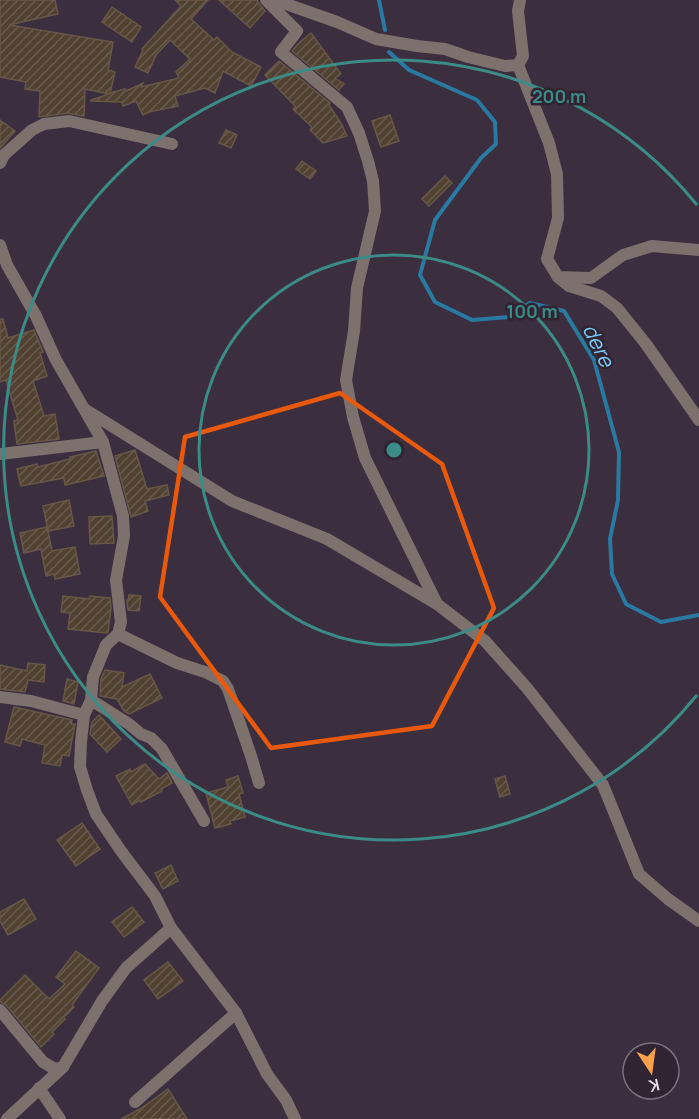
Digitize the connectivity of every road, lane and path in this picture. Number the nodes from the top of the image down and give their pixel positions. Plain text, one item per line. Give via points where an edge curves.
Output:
1 (266, 0) edge
2 (275, 0) edge
3 (520, 0) edge
4 (518, 65) junction
5 (172, 144) dead end
6 (0, 163) edge
7 (0, 245) edge
8 (699, 250) edge
9 (558, 277) junction
10 (85, 409) junction
11 (699, 420) edge
12 (103, 442) junction
13 (0, 454) edge
14 (437, 604) junction
15 (118, 634) junction
16 (0, 697) edge
17 (91, 699) junction
18 (84, 715) junction
19 (259, 783) dead end
20 (204, 821) dead end
21 (699, 921) edge
22 (171, 928) junction
23 (0, 1011) edge
24 (236, 1013) junction
25 (63, 1067) junction
26 (39, 1088) junction
27 (135, 1102) dead end
28 (7, 1119) edge
29 (60, 1119) edge
30 (295, 1119) edge

1 - 14 street via 297,31 281,52 347,107 368,161 375,211 357,288 346,380 366,458
2 - 4 street via 376,39 445,49 506,66
3 - 4 street via 523,56
4 - 9 street via 558,174 558,218 547,259
5 - 6 street via 69,121 32,130
7 - 10 street via 56,360
8 - 9 street via 652,246 623,255 591,278
9 - 11 street via 569,286 601,296 617,308
10 - 12 street
10 - 14 street via 232,501 327,539
12 - 13 street
12 - 15 street via 123,516 124,536 116,580 121,622
14 - 21 street via 485,641 603,785 639,874
15 - 17 street via 101,656 93,677
15 - 19 street via 223,681
16 - 18 street via 30,700
17 - 18 street
17 - 20 street via 162,748
18 - 22 street via 80,767 96,814 155,896
22 - 24 street
22 - 25 street via 126,969
23 - 25 street via 43,1062 55,1069
24 - 27 street
24 - 30 street
25 - 26 street
26 - 28 street
26 - 29 street

